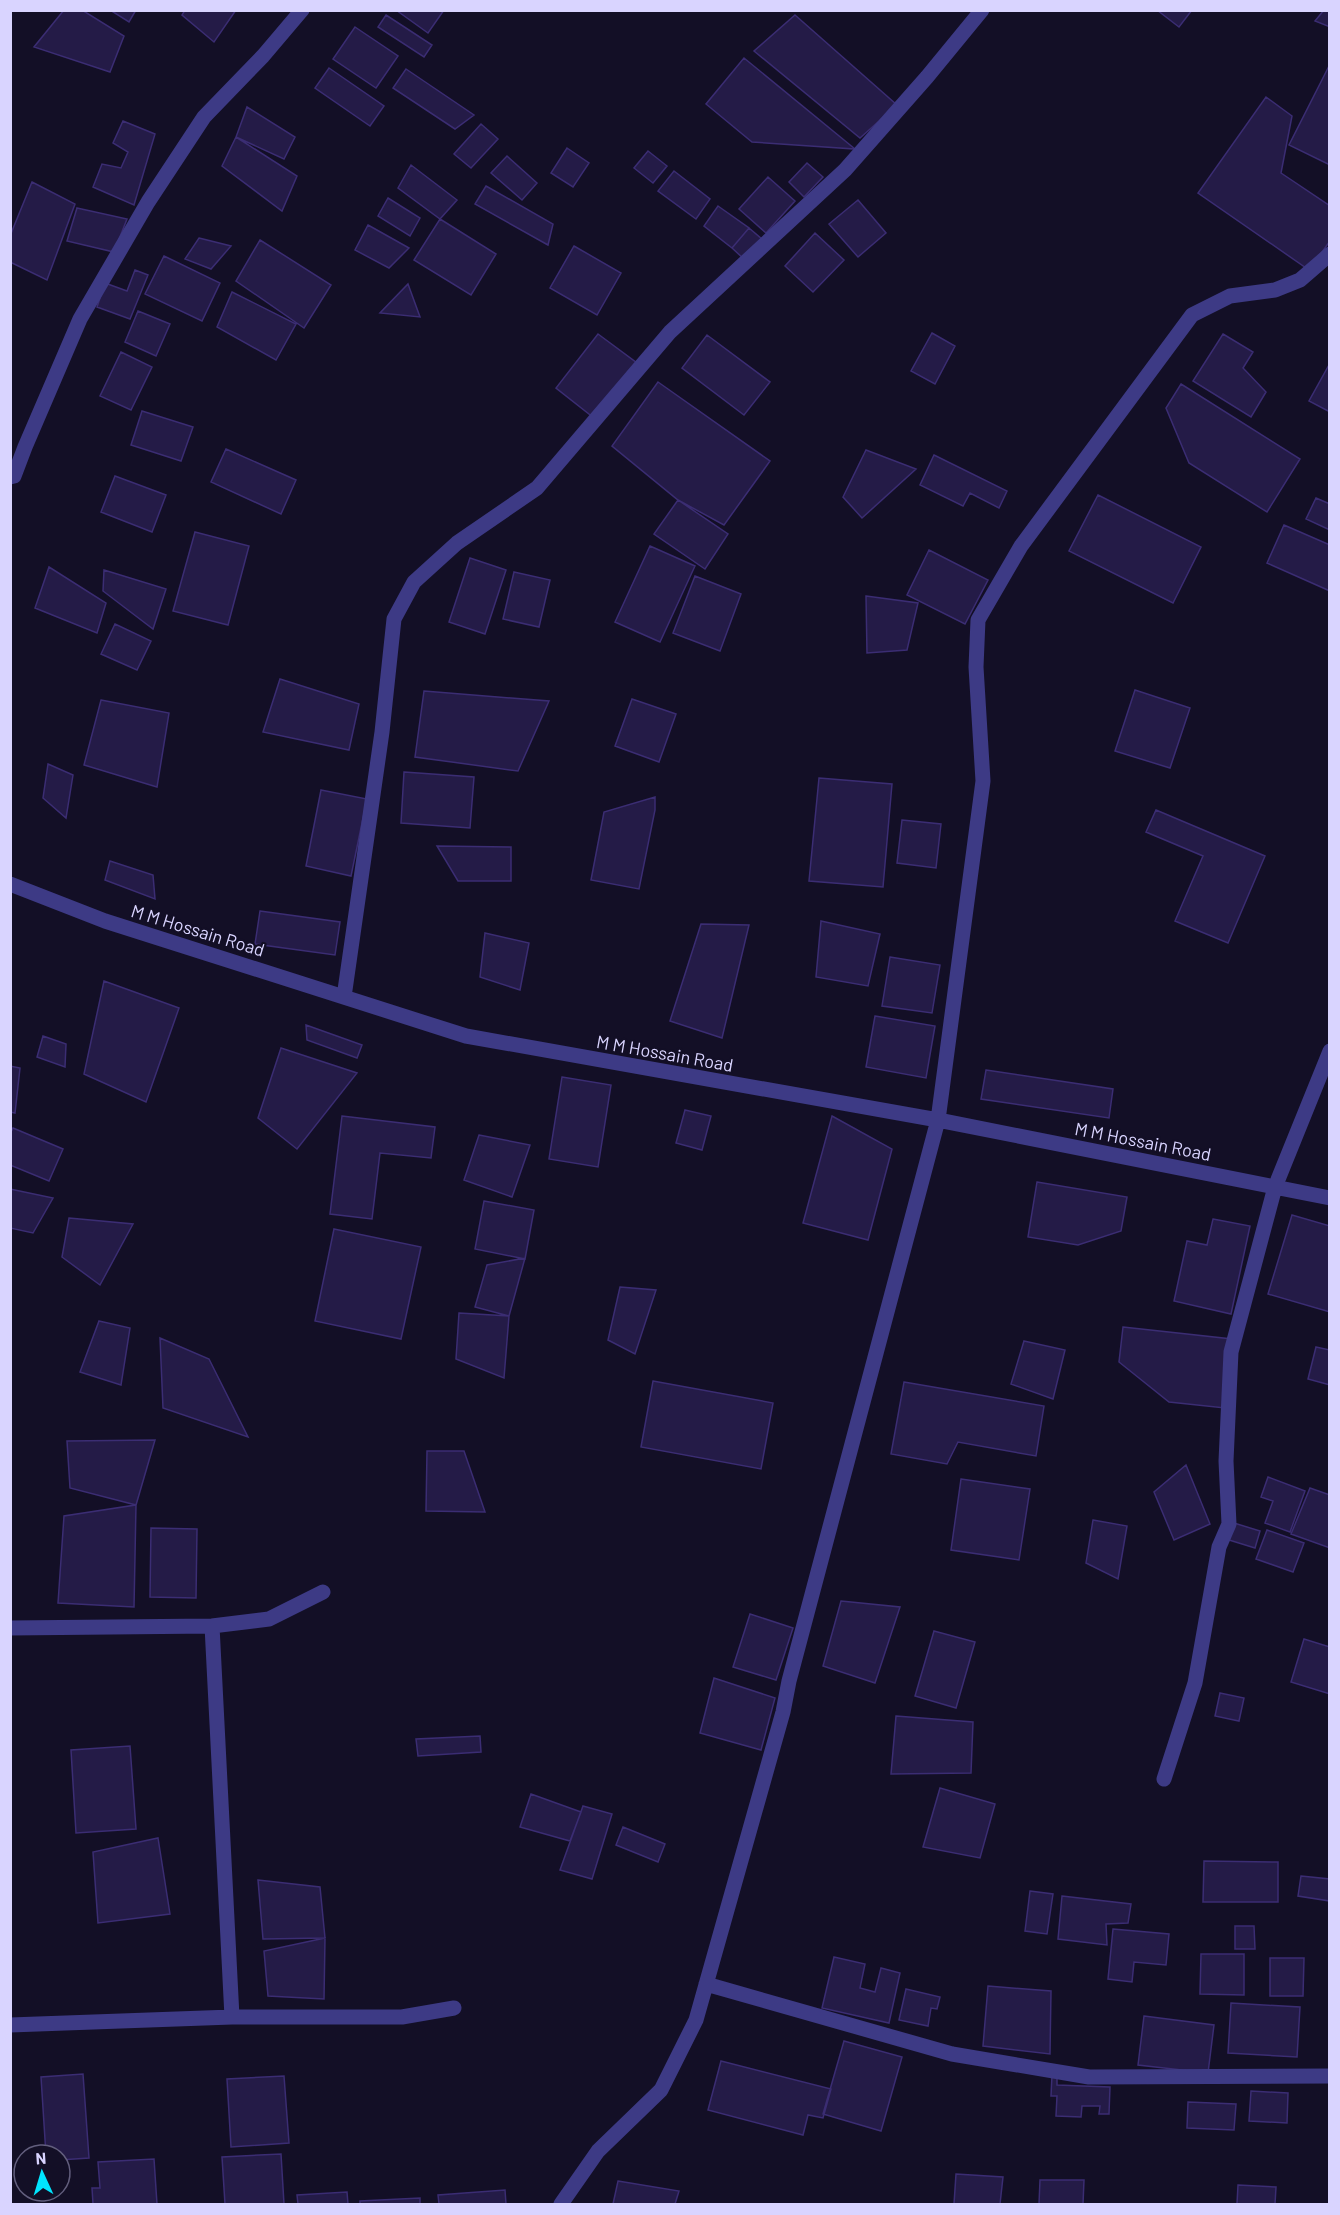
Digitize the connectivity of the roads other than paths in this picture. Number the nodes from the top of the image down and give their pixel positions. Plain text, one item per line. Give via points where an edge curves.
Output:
1 (302, 10) edge
2 (981, 10) edge
3 (1329, 254) edge
4 (10, 477) edge
5 (10, 884) edge
6 (344, 997) junction
7 (1329, 1051) edge
8 (938, 1120) junction
9 (1275, 1187) junction
10 (1329, 1198) edge
11 (323, 1592) dead end
12 (213, 1626) junction
13 (10, 1628) edge
14 (1164, 1779) dead end
15 (706, 1984) junction
16 (454, 2008) dead end
17 (232, 2017) junction
18 (10, 2025) edge
19 (1329, 2076) edge
20 (561, 2205) edge

1 - 4 street via 204,117 148,202 80,319 14,476
2 - 6 street via 845,170 670,332 537,488 457,543 414,582 394,619
3 - 8 street via 1300,280 1275,291 1230,296 1192,315 1021,546 978,620 976,667 983,781
5 - 6 street, M M Hossain Road via 105,921
6 - 8 street, M M Hossain Road via 466,1036
7 - 9 street
8 - 9 street, M M Hossain Road
8 - 15 street via 783,1712
9 - 10 street, M M Hossain Road
9 - 14 street via 1231,1353 1226,1461 1229,1524 1219,1547 1195,1683
11 - 12 street via 269,1619
12 - 13 street
12 - 17 street
15 - 19 street via 952,2054 1089,2077
15 - 20 street via 696,2020 661,2090 598,2151
16 - 17 street via 402,2017
17 - 18 street

